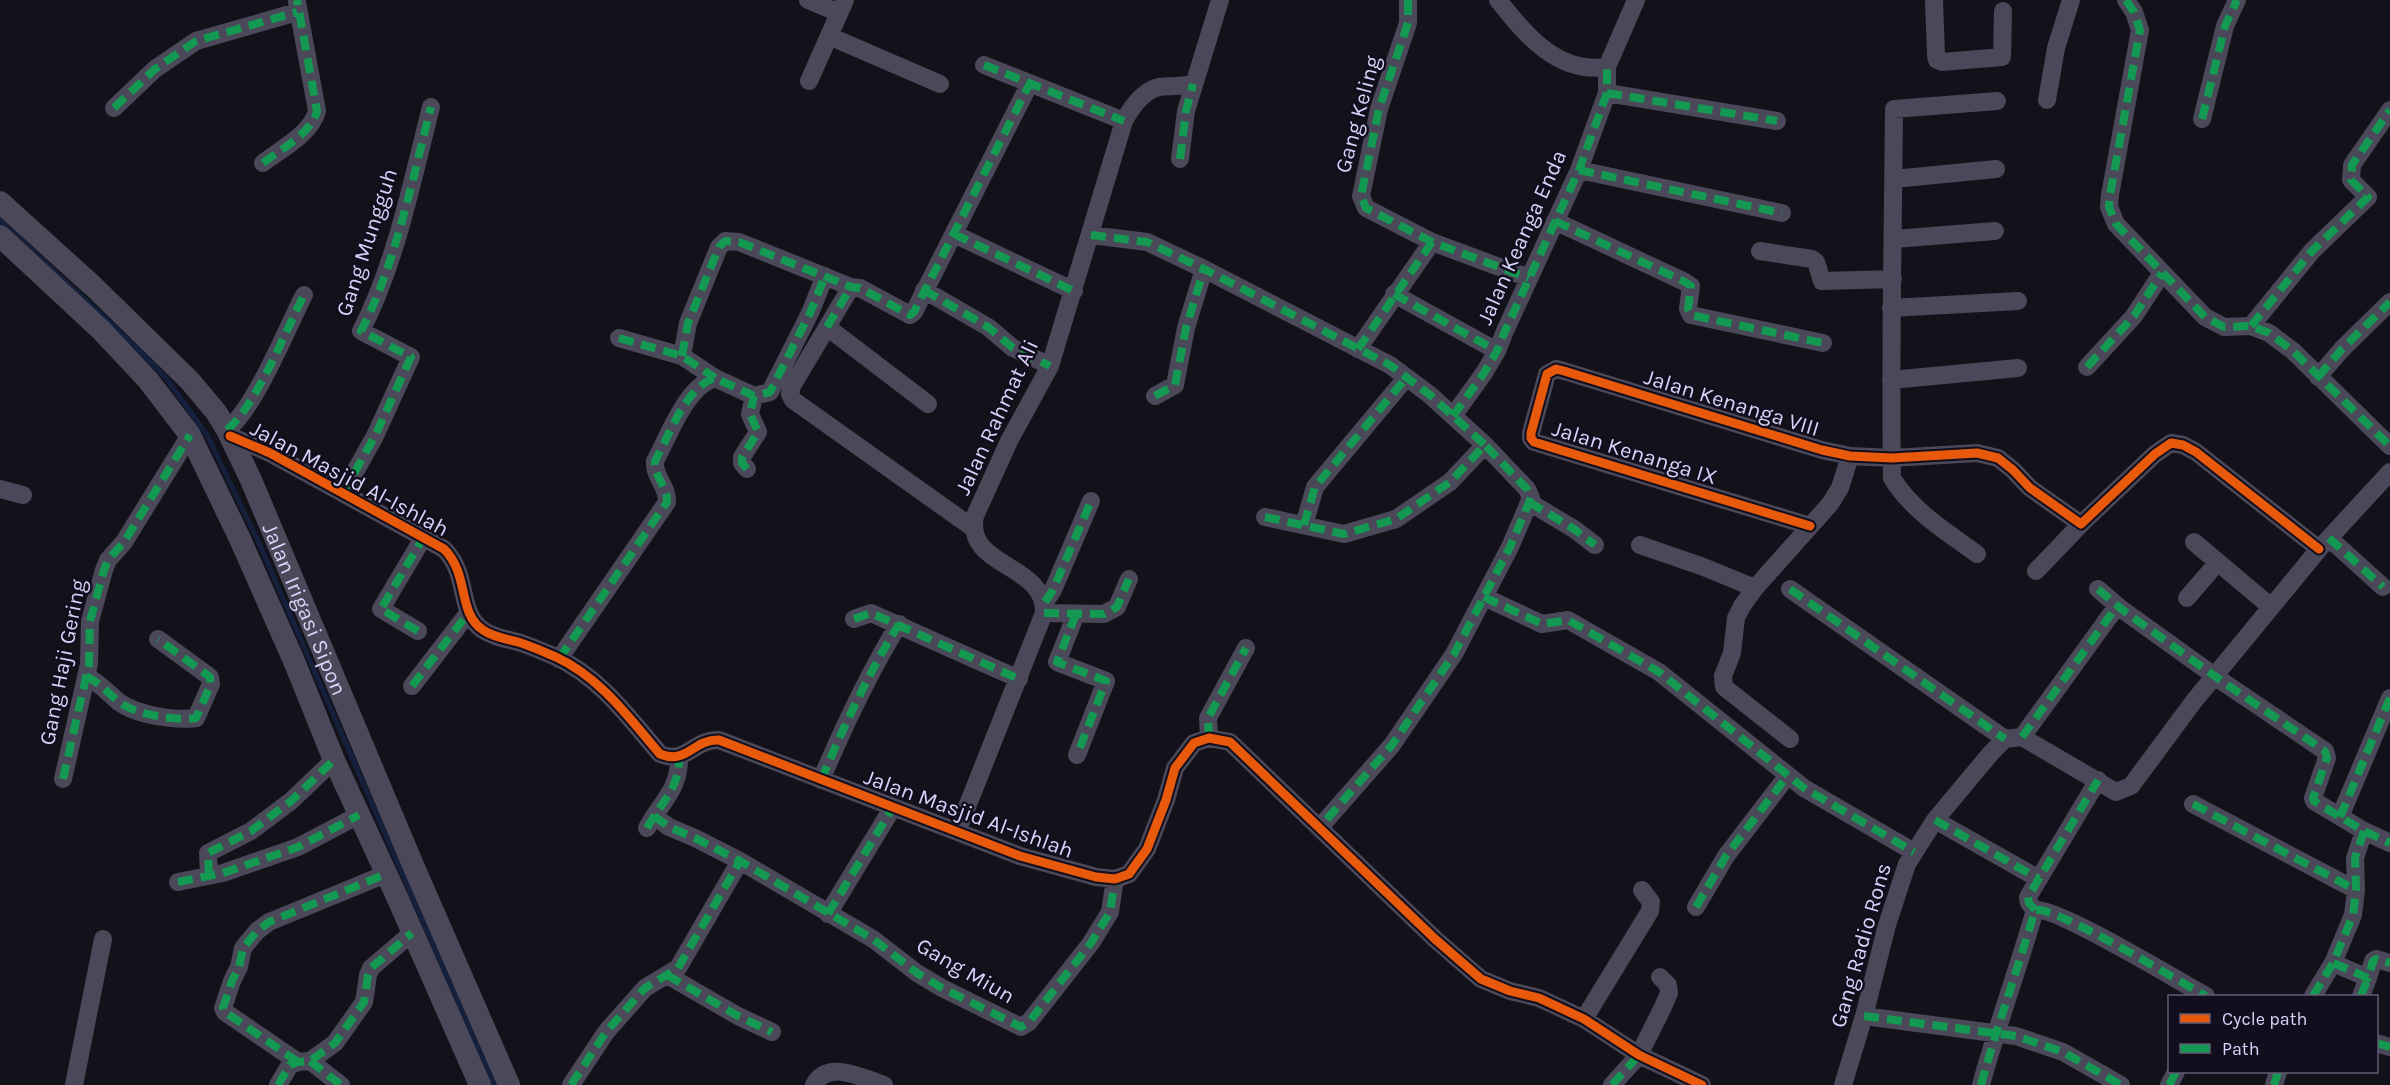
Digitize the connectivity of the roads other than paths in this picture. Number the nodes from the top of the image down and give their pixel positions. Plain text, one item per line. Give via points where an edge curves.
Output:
1 (808, 0) edge
2 (1220, 0) edge
3 (1408, 0) edge
4 (1498, 0) edge
5 (1636, 0) edge
6 (1934, 0) edge
7 (2071, 0) edge
8 (2126, 0) edge
9 (2237, 0) edge
10 (297, 6) edge
11 (842, 7) edge
12 (2003, 11) dead end
13 (829, 36) junction
14 (984, 65) dead end
15 (1607, 67) junction
16 (809, 81) dead end
17 (1030, 83) junction
18 (940, 84) dead end
19 (1194, 84) junction
20 (1607, 93) junction
21 (2047, 100) dead end
22 (1997, 101) dead end
23 (431, 107) dead end
24 (114, 108) dead end
25 (2390, 110) edge
26 (2202, 119) dead end
27 (1124, 121) junction
28 (1777, 121) dead end
29 (1180, 159) dead end
30 (263, 163) dead end
31 (1996, 169) dead end
32 (1580, 170) junction
33 (1894, 179) junction
34 (0, 202) edge
35 (1782, 213) dead end
36 (1555, 221) junction
37 (1995, 231) dead end
38 (954, 234) junction
39 (0, 236) edge
40 (1091, 236) junction
41 (1894, 239) junction
42 (1432, 242) junction
43 (1760, 251) dead end
44 (1204, 269) junction
45 (2162, 273) junction
46 (825, 276) junction
47 (1529, 278) junction
48 (1889, 278) junction
49 (851, 287) junction
50 (924, 290) junction
51 (1074, 291) junction
52 (1395, 294) junction
53 (304, 295) dead end
54 (2018, 301) dead end
55 (2390, 302) edge
56 (1891, 308) junction
57 (2251, 326) junction
58 (827, 327) junction
59 (619, 338) dead end
60 (1822, 343) dead end
61 (1358, 349) junction
62 (1497, 351) junction
63 (682, 356) junction
64 (1050, 366) junction
65 (2087, 367) dead end
66 (2018, 368) dead end
67 (1564, 371) joint
68 (2318, 377) junction
69 (715, 378) junction
70 (1406, 378) junction
71 (1892, 380) junction
72 (754, 396) junction
73 (1155, 396) dead end
74 (928, 404) dead end
75 (192, 413) junction
76 (1453, 416) junction
77 (228, 433) junction
78 (1485, 445) junction
79 (2390, 446) edge
80 (1869, 456) junction
81 (747, 469) dead end
82 (2390, 472) edge
83 (0, 489) edge
84 (343, 493) junction
85 (23, 495) dead end
86 (1091, 501) dead end
87 (1529, 502) junction
88 (1265, 517) dead end
89 (2081, 524) junction
90 (1304, 525) junction
91 (1810, 526) junction
92 (973, 528) junction
93 (423, 538) junction
94 (2194, 542) dead end
95 (2324, 544) junction
96 (1595, 545) dead end
97 (1640, 545) dead end
98 (1977, 554) dead end
99 (2218, 562) junction
100 (2036, 571) dead end
101 (1129, 579) dead end
102 (2383, 587) dead end
103 (1755, 588) junction
104 (1791, 589) dead end
105 (2098, 589) dead end
106 (1484, 597) junction
107 (2187, 598) dead end
108 (2117, 606) junction
109 (2271, 607) junction
110 (1044, 608) junction
111 (469, 612) junction
112 (1076, 614) junction
113 (854, 619) dead end
114 (898, 624) junction
115 (418, 631) dead end
116 (158, 639) dead end
117 (1246, 648) dead end
118 (559, 658) junction
119 (86, 676) junction
120 (2215, 676) junction
121 (1019, 680) junction
122 (412, 686) dead end
123 (2390, 698) edge
124 (1209, 738) junction
125 (2013, 738) junction
126 (1790, 739) dead end
127 (1077, 755) dead end
128 (679, 757) junction
129 (334, 760) junction
130 (1788, 775) junction
131 (63, 778) dead end
132 (821, 780) junction
133 (2098, 780) junction
134 (2193, 804) dead end
135 (893, 807) junction
136 (359, 815) junction
137 (2340, 817) junction
138 (1935, 820) junction
139 (1320, 827) junction
140 (2364, 831) junction
141 (957, 832) junction
142 (2390, 843) edge
143 (1914, 852) junction
144 (740, 861) junction
145 (386, 874) junction
146 (209, 875) junction
147 (1115, 879) junction
148 (2039, 879) junction
149 (178, 882) dead end
150 (1642, 890) dead end
151 (2356, 890) junction
152 (1696, 907) dead end
153 (2035, 910) junction
154 (828, 914) junction
155 (412, 933) junction
156 (103, 939) dead end
157 (2333, 963) junction
158 (2390, 963) edge
159 (667, 975) junction
160 (1660, 977) dead end
161 (2368, 978) junction
162 (2204, 995) edge
163 (2314, 995) edge
164 (2361, 995) edge
165 (1864, 1016) junction
166 (1584, 1019) junction
167 (772, 1032) dead end
168 (1995, 1035) junction
169 (1640, 1054) junction
170 (304, 1062) junction
171 (74, 1085) edge
172 (278, 1085) edge
173 (341, 1085) edge
174 (480, 1085) edge
175 (509, 1085) edge
176 (571, 1085) edge
177 (814, 1085) edge
178 (884, 1085) edge
179 (1612, 1085) edge
180 (1702, 1085) edge
181 (1843, 1085) edge
182 (1982, 1085) edge
183 (2121, 1085) edge

1 - 11 street
2 - 19 street
3 - 42 street, Gang Keling via 1408,23 1379,109 1361,196 1366,208
4 - 15 street via 1528,37 1550,54 1574,66
5 - 15 street
6 - 12 street via 1936,55 1942,62 2002,57
7 - 21 street via 2056,48
8 - 45 street via 2140,30 2109,207 2116,224
9 - 26 street via 2225,26
10 - 24 street via 196,41 155,69
10 - 30 street via 317,111 309,128
11 - 13 street
13 - 16 street
13 - 18 street
14 - 17 street
15 - 20 street, Jalan Keanga Enda
17 - 27 street
17 - 38 street
19 - 27 street, Jalan Rahmat Ali via 1156,88 1131,108
19 - 29 street
20 - 28 street
20 - 32 street, Jalan Keanga Enda
22 - 33 street via 1894,109
23 - 84 street, Gang Mungguh via 376,303 361,331 411,357 375,436
25 - 57 street via 2352,165 2351,180 2368,197 2312,251
27 - 40 street, Jalan Rahmat Ali
31 - 33 street
32 - 35 street
32 - 36 street, Jalan Keanga Enda
33 - 41 street
34 - 75 street, Jalan Irigasi Sipon via 94,286
36 - 47 street, Jalan Keanga Enda
36 - 60 street via 1692,286 1688,309 1691,315
37 - 41 street
38 - 50 street
38 - 51 street
39 - 75 street, Jalan Irigasi Sipon via 50,280 148,380
40 - 44 street via 1147,242
40 - 51 street, Jalan Rahmat Ali
41 - 48 street
42 - 47 street, Gang Keling
42 - 52 street
43 - 48 street via 1812,259 1822,281
44 - 61 street
44 - 73 street via 1174,385
45 - 57 street via 2205,316 2224,327
45 - 65 street via 2134,316
46 - 49 street
46 - 63 street via 739,242 726,241 718,247 688,323
46 - 72 street via 770,392
47 - 62 street, Jalan Keanga Enda
48 - 56 street
49 - 50 street via 860,288 906,315 914,312
49 - 58 street
50 - 64 street via 988,327 1013,348
51 - 64 street, Jalan Rahmat Ali
52 - 61 street
52 - 62 street
53 - 77 street via 255,393
54 - 56 street
55 - 68 street
56 - 71 street
57 - 68 street via 2270,333
58 - 74 street
58 - 92 street via 792,386 793,400
59 - 63 street
61 - 70 street
62 - 76 street, Jalan Keanga Enda
63 - 69 street
64 - 92 street, Jalan Rahmat Ali via 1009,441
66 - 71 street
67 - 80 street, Jalan Kenanga VIII via 1822,450
67 - 91 street, Jalan Kenanga IX via 1556,369 1547,374 1531,433 1534,442
68 - 79 street
69 - 72 street
69 - 118 street via 691,394 655,461 667,502
70 - 76 street
70 - 90 street via 1315,487
71 - 80 street
72 - 81 street via 750,414 758,432 742,457
75 - 77 street, Jalan Irigasi Sipon
75 - 119 street, Gang Haji Gering via 124,542 108,560 90,621
75 - 129 street, Jalan Irigasi Sipon via 240,539
76 - 78 street
77 - 84 street, Jalan Masjid Al-Ishlah
77 - 175 street, Jalan Irigasi Sipon
78 - 87 street via 1527,489
78 - 90 street via 1450,482 1396,519 1344,534
80 - 89 street, Jalan Kenanga VIII via 1977,453 1998,458 2030,488
80 - 91 street
80 - 98 street via 1924,515
82 - 95 street
83 - 85 street
84 - 93 street, Jalan Masjid Al-Ishlah
86 - 110 street
87 - 96 street
87 - 106 street
88 - 90 street
89 - 95 street via 2170,443 2196,452
89 - 100 street
91 - 103 street
92 - 110 street, Jalan Rahmat Ali via 982,546 1036,586
93 - 111 street, Jalan Masjid Al-Ishlah via 453,558
93 - 115 street via 381,609
94 - 99 street
95 - 102 street
95 - 109 street
97 - 103 street
99 - 107 street
99 - 109 street
101 - 112 street via 1117,607 1104,614
103 - 126 street via 1736,618 1724,687
104 - 125 street
105 - 108 street
106 - 130 street via 1533,621 1549,624 1568,620 1659,672
106 - 139 street via 1454,654 1392,745
108 - 120 street
108 - 125 street, Gang Radio Rons
109 - 120 street
110 - 112 street
110 - 121 street
111 - 118 street, Jalan Masjid Al-Ishlah via 483,631
111 - 122 street
112 - 127 street via 1057,662 1106,681
113 - 114 street via 871,613
114 - 121 street
114 - 132 street via 849,714
116 - 119 street via 212,681 196,718 134,711
117 - 124 street via 1208,718
118 - 128 street, Jalan Masjid Al-Ishlah via 601,686 660,754
119 - 131 street, Gang Haji Gering
120 - 133 street via 2131,786 2116,792
120 - 137 street via 2325,751 2327,758 2313,798
121 - 141 street
123 - 137 street
124 - 139 street via 1230,742
124 - 147 street via 1194,743 1175,768 1146,849 1129,874
125 - 133 street
125 - 138 street, Gang Radio Rons via 1991,753
128 - 132 street, Jalan Masjid Al-Ishlah via 707,740 719,740
128 - 144 street via 674,787 650,822
129 - 136 street, Jalan Irigasi Sipon
129 - 146 street via 291,801 251,831 208,853
130 - 143 street
130 - 152 street via 1726,856
132 - 135 street, Jalan Masjid Al-Ishlah
133 - 148 street
134 - 151 street
135 - 141 street, Jalan Masjid Al-Ishlah
135 - 154 street
136 - 145 street, Jalan Irigasi Sipon
136 - 146 street via 298,847
137 - 140 street
138 - 143 street, Gang Radio Rons
138 - 148 street
139 - 166 street via 1481,979 1539,998
140 - 142 street
140 - 151 street via 2355,858
141 - 147 street, Jalan Masjid Al-Ishlah via 1020,856
143 - 165 street, Gang Radio Rons via 1900,882
144 - 154 street
144 - 159 street via 678,968
145 - 155 street, Jalan Irigasi Sipon
145 - 170 street via 269,922 243,948 225,1012
146 - 149 street
147 - 154 street, Gang Miun via 1110,912 1091,944 1021,1028 942,988 873,939
148 - 153 street via 2028,897
150 - 166 street via 1650,902 1650,911
151 - 157 street via 2354,915
153 - 162 street via 2066,920
153 - 168 street
155 - 170 street via 371,968 364,1002 335,1043
155 - 174 street, Jalan Irigasi Sipon
156 - 171 street
157 - 161 street
157 - 163 street
158 - 161 street via 2376,958
159 - 167 street
159 - 176 street via 645,988 606,1032
160 - 169 street via 1668,985 1669,993
161 - 164 street
165 - 168 street
165 - 181 street, Gang Radio Rons
166 - 169 street
168 - 182 street
168 - 183 street via 2016,1036 2063,1053
169 - 179 street
169 - 180 street
170 - 172 street via 290,1065
170 - 173 street
177 - 178 street via 817,1078 830,1071

